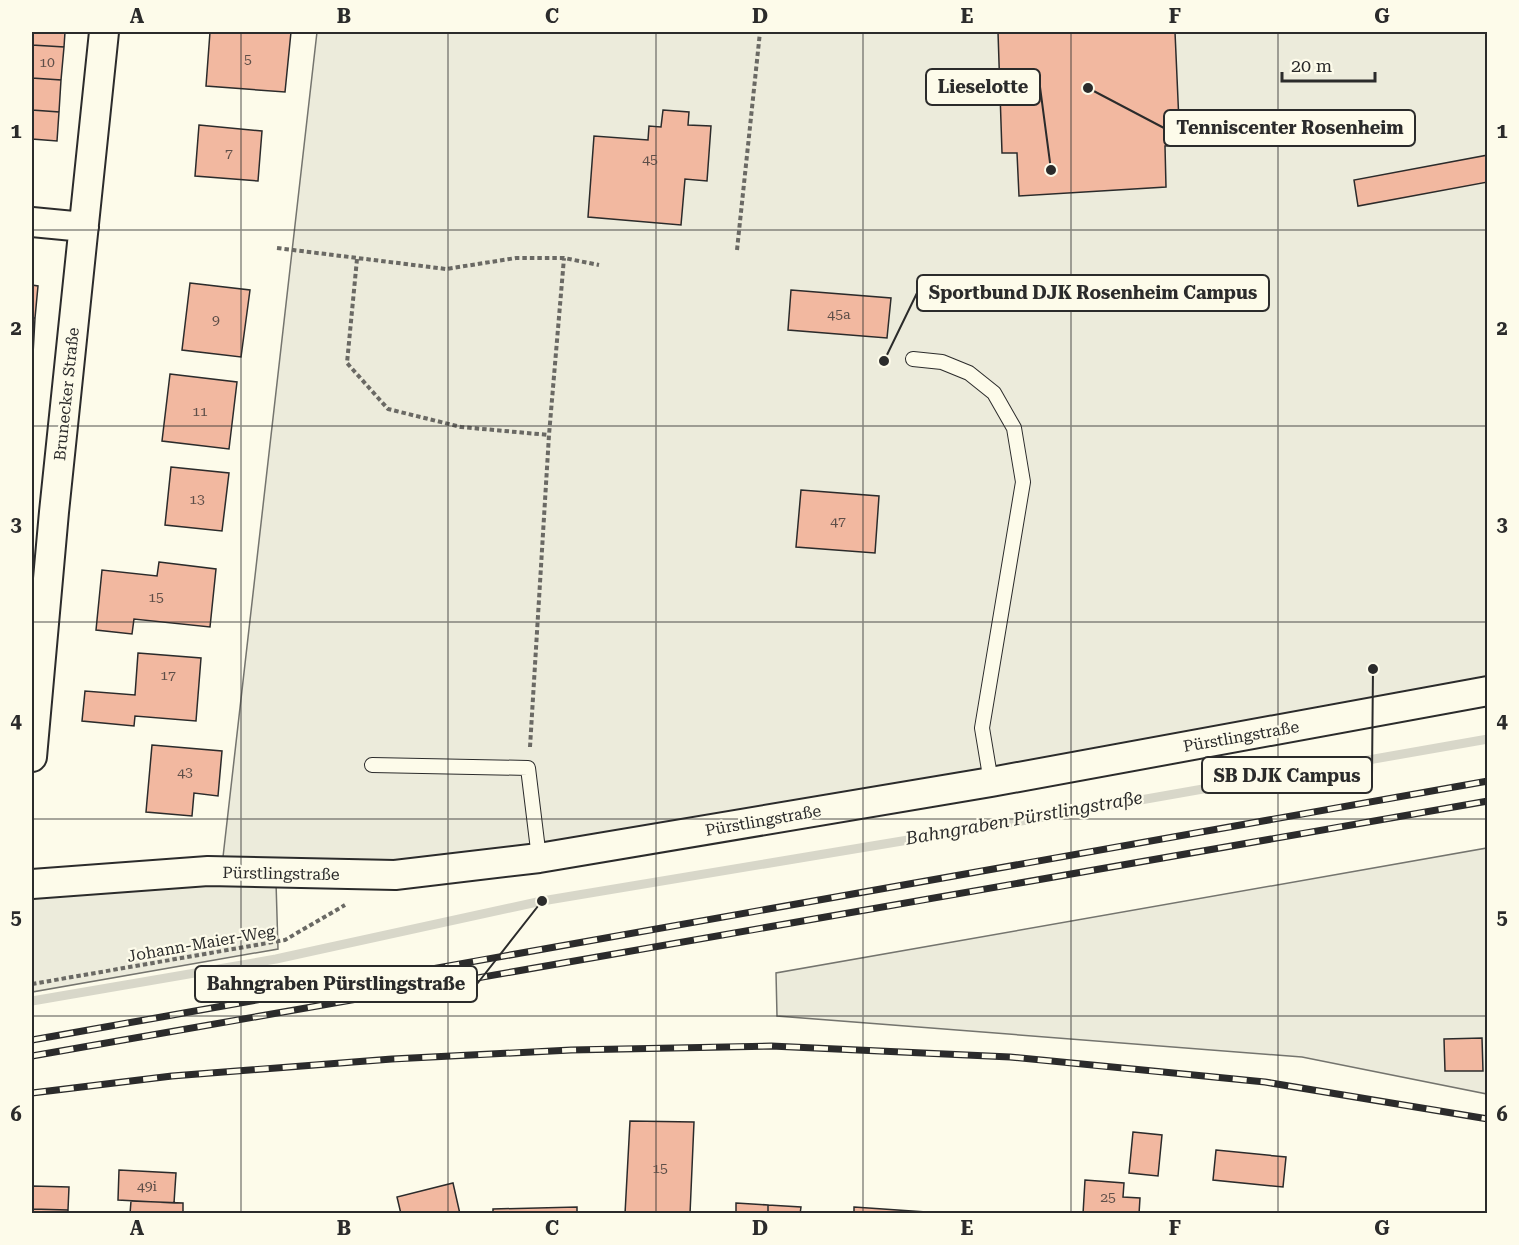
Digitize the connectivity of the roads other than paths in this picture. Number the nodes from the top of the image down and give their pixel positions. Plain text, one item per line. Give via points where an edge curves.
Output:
1 (104, 32) edge
2 (32, 222) edge
3 (84, 227) junction
4 (913, 360) dead end
5 (43, 511) edge
6 (1488, 691) edge
7 (32, 757) edge
8 (372, 765) dead end
9 (991, 782) junction
10 (539, 858) junction
11 (32, 884) edge

1 - 3 street, Brunecker Straße
2 - 3 street
3 - 5 street, Brunecker Straße
4 - 9 lane via 942,362 969,373 994,393 1014,428 1023,482 981,728
5 - 7 street, Brunecker Straße
6 - 9 street, Pürstlingstraße
8 - 10 lane via 528,768
9 - 10 street, Pürstlingstraße
10 - 11 street, Pürstlingstraße via 395,875 208,871

